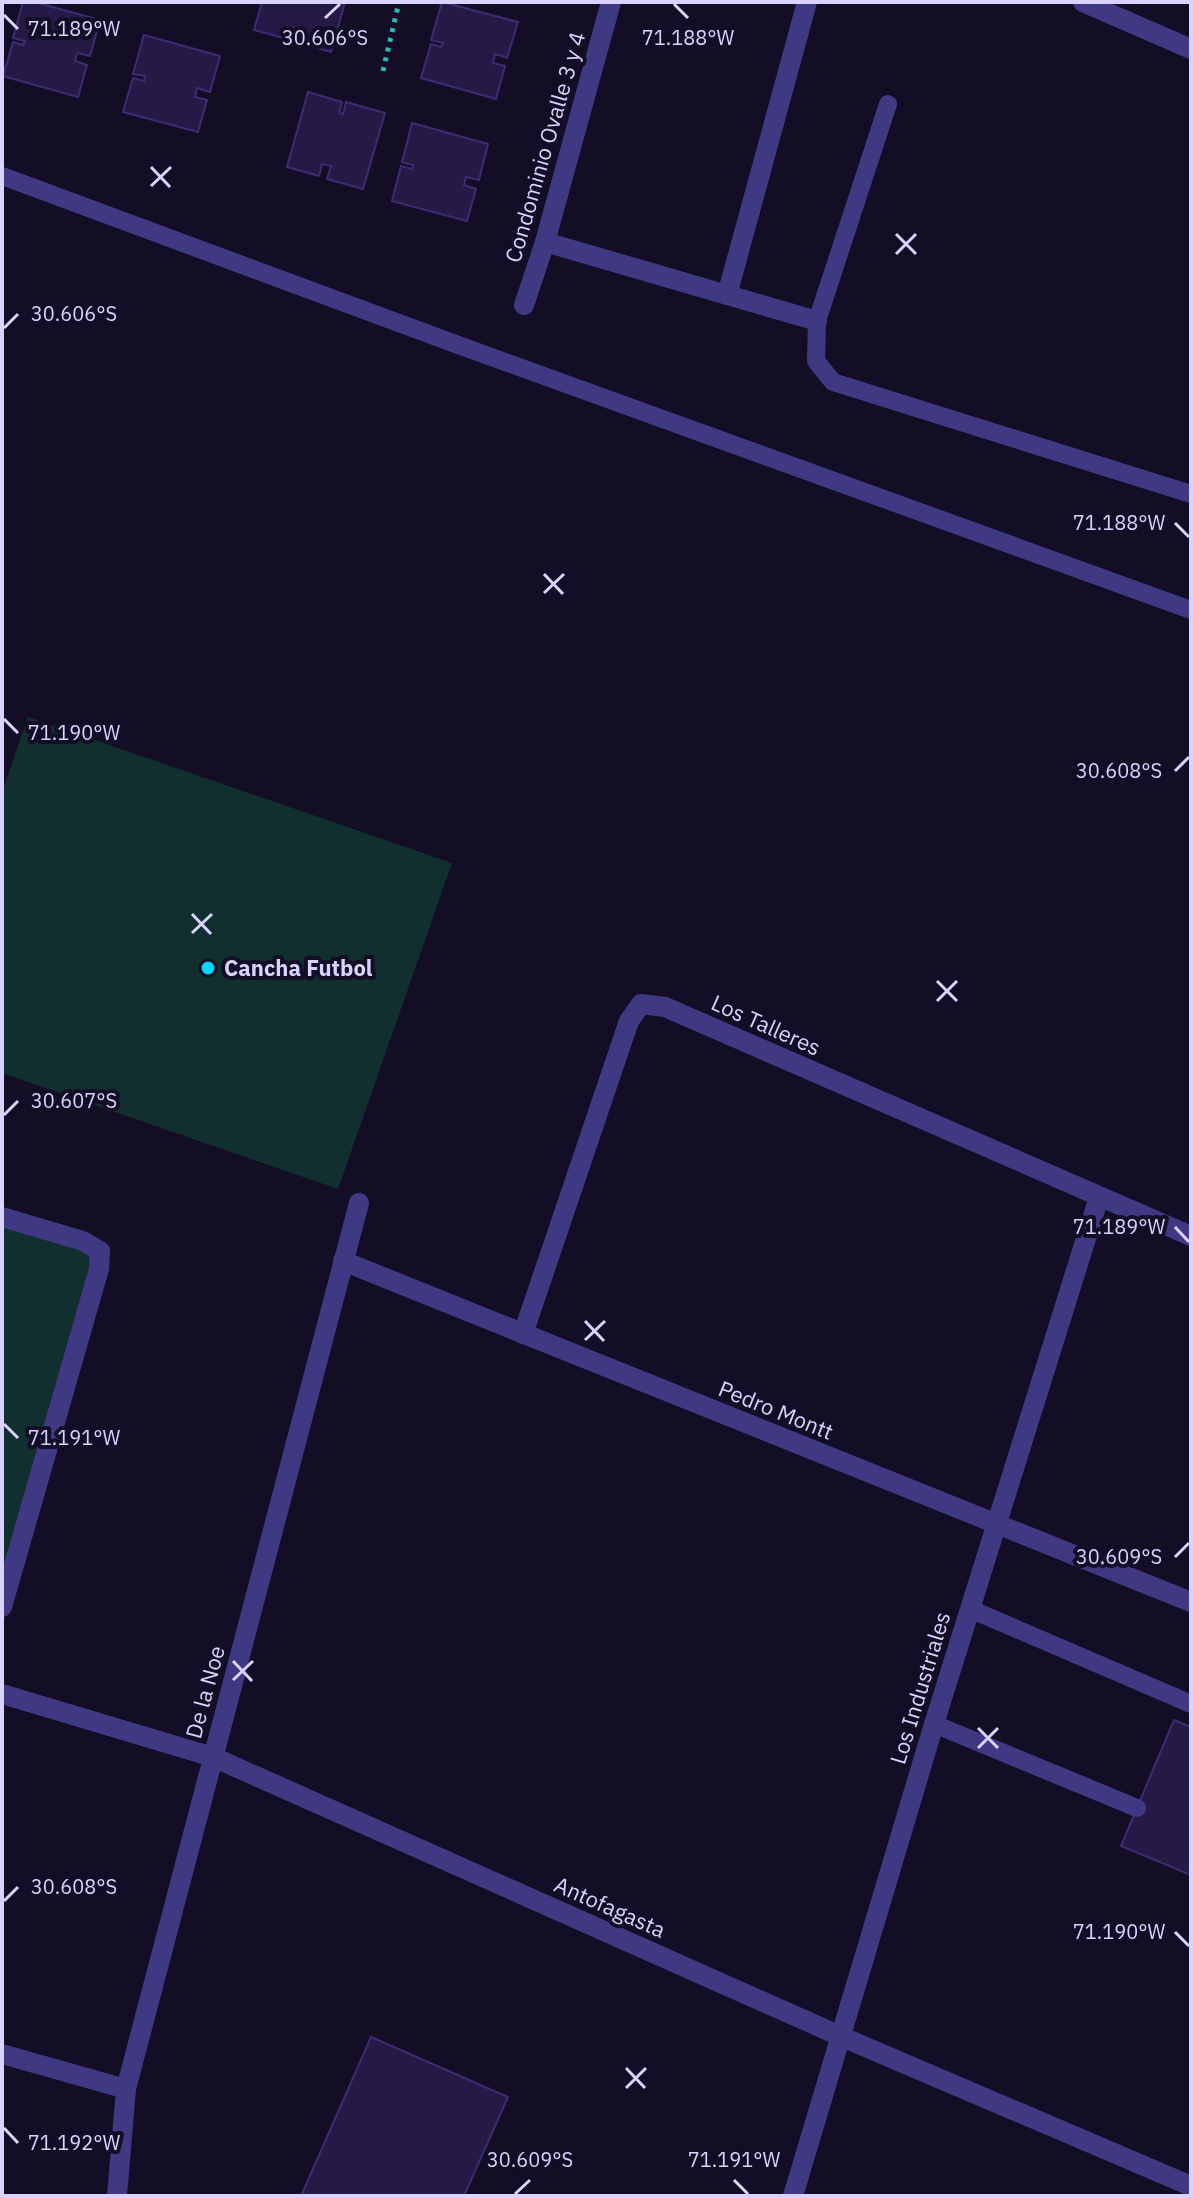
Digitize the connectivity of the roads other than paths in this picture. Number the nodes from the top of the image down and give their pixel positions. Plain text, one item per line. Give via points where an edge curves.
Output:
1 (611, 2) edge
2 (807, 2) edge
3 (1083, 2) edge
4 (1191, 49) edge
5 (888, 104) dead end
6 (2, 176) edge
7 (545, 242) junction
8 (727, 295) junction
9 (524, 305) dead end
10 (817, 321) junction
11 (1191, 494) edge
12 (1191, 610) edge
13 (1099, 1197) junction
14 (359, 1203) dead end
15 (2, 1217) edge
16 (1191, 1236) edge
17 (343, 1261) junction
18 (523, 1334) junction
19 (997, 1526) junction
20 (1191, 1602) edge
21 (2, 1607) edge
22 (970, 1609) junction
23 (2, 1694) edge
24 (1191, 1704) edge
25 (934, 1724) junction
26 (213, 1757) junction
27 (1137, 1808) dead end
28 (840, 2036) junction
29 (2, 2054) edge
30 (126, 2089) junction
31 (1191, 2186) edge
32 (117, 2196) edge
33 (793, 2196) edge

1 - 7 street, Condominio Ovalle 3 y 4
2 - 8 street
3 - 4 street
5 - 10 lane
6 - 12 lane
7 - 8 street
7 - 9 street, Condominio Ovalle 3 y 4
8 - 10 street
10 - 11 lane via 816,361 833,382
13 - 16 street, Los Talleres
13 - 18 street, Los Talleres via 665,1007 641,1004 629,1021
13 - 19 street, Los Industriales
14 - 17 street, De la Noe
15 - 21 street via 100,1251
17 - 18 street, Pedro Montt
17 - 26 street, De la Noe
18 - 19 street, Pedro Montt
19 - 20 street, Pedro Montt
19 - 22 street, Los Industriales
22 - 24 lane
22 - 25 street, Los Industriales
23 - 26 street, Antofagasta
25 - 27 lane
25 - 28 street, Los Industriales
26 - 28 street, Antofagasta
26 - 30 street, De la Noe
28 - 31 street, Antofagasta
28 - 33 street, Los Industriales
29 - 30 street
30 - 32 street, De la Noe

